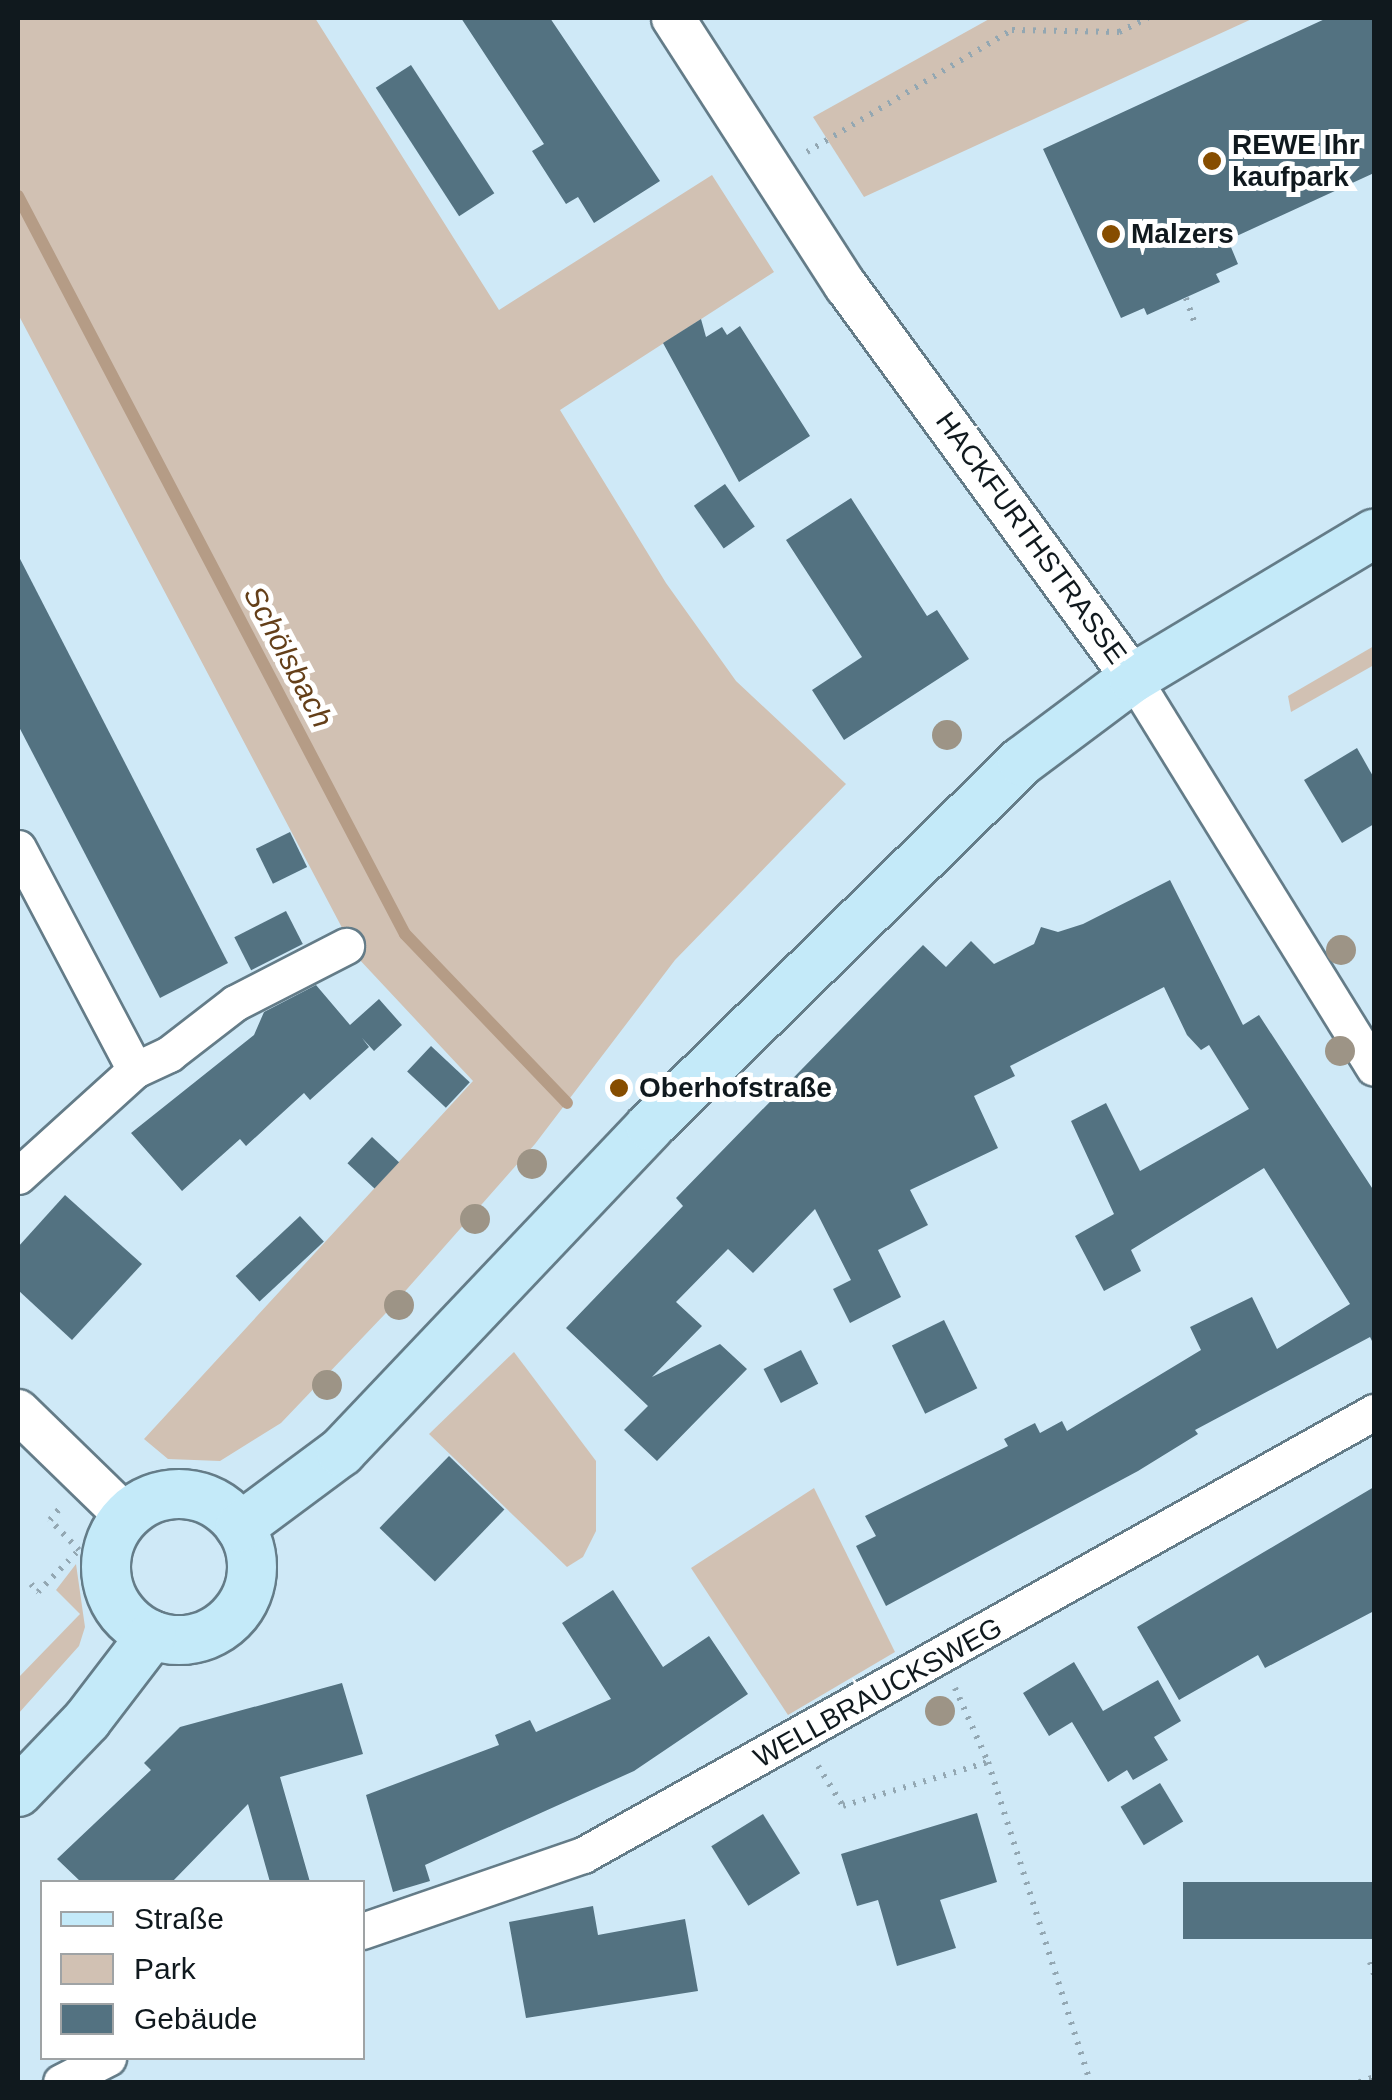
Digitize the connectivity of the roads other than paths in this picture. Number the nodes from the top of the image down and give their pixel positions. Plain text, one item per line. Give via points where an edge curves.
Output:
1 (674, 18) edge
2 (1374, 534) edge
3 (1133, 678) junction
4 (18, 848) edge
5 (346, 946) dead end
6 (1374, 1068) edge
7 (134, 1070) junction
8 (18, 1176) edge
9 (18, 1411) edge
10 (1374, 1412) edge
11 (126, 1515) junction
12 (240, 1527) junction
13 (152, 1635) junction
14 (18, 1792) edge
15 (365, 1930) edge
16 (104, 2060) edge
17 (61, 2082) edge

1 - 3 street, HACKFURTHSTRASSE via 856,299
2 - 3 main road
3 - 6 street, HACKFURTHSTRASSE
3 - 12 main road via 1022,760 650,1126 341,1452
4 - 7 street
5 - 7 street via 235,1003 169,1054
7 - 8 street
9 - 11 street
10 - 15 street, WELLBRAUCKSWEG via 583,1855
11 - 12 main road via 148,1499 175,1493 203,1496
11 - 13 main road via 110,1540 105,1568 111,1596
12 - 13 main road via 252,1564 238,1610 199,1637
13 - 14 main road via 87,1720
16 - 17 street

